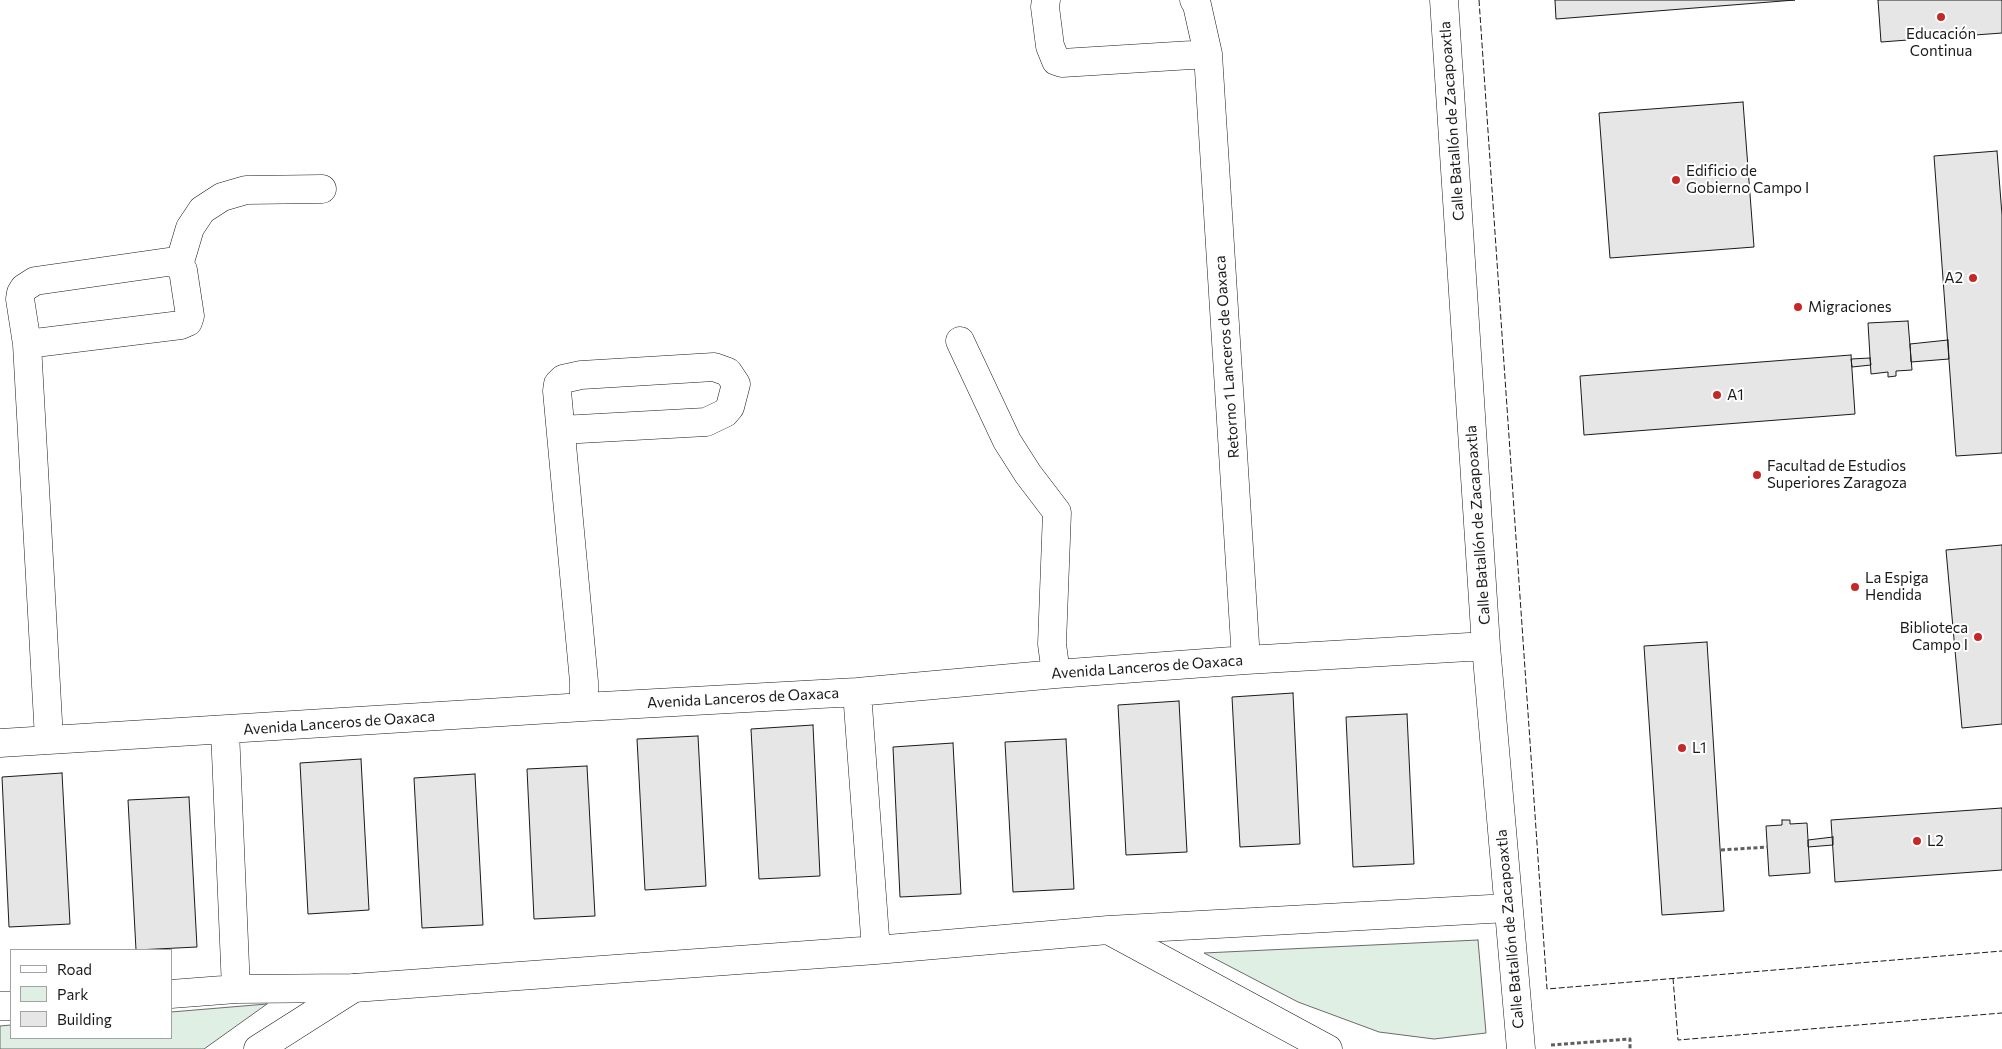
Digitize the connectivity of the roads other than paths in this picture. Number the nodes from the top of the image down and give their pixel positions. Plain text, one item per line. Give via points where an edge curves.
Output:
1 (1046, 0) edge
2 (1194, 0) edge
3 (1444, 0) edge
4 (1208, 54) junction
5 (322, 188) dead end
6 (179, 265) junction
7 (960, 341) dead end
8 (26, 344) junction
9 (561, 430) junction
10 (1486, 646) junction
11 (1246, 660) junction
12 (1056, 674) junction
13 (857, 692) junction
14 (584, 706) junction
15 (225, 730) junction
16 (49, 739) junction
17 (0, 743) edge
18 (1508, 908) junction
19 (1108, 930) junction
20 (876, 950) junction
21 (354, 988) junction
22 (236, 989) junction
23 (172, 994) edge
24 (258, 1049) edge
25 (1328, 1049) edge
26 (1521, 1049) edge

1 - 4 street via 1050,46 1056,61
2 - 4 street, Retorno 1 Lanceros de Oaxaca
3 - 10 street, Calle Batallón de Zacapoaxtla
4 - 11 street, Retorno 1 Lanceros de Oaxaca
5 - 6 street via 246,190 222,197 202,210 190,228
6 - 8 street via 168,262 29,284 20,299
6 - 8 street via 185,276 188,322 174,327
7 - 12 street via 1007,441 1057,512 1052,644
8 - 16 street
9 - 9 street via 558,384 571,376 714,367 728,372 736,384 725,414 706,422
9 - 14 street
10 - 11 street, Avenida Lanceros de Oaxaca
10 - 18 street, Calle Batallón de Zacapoaxtla
11 - 12 street, Avenida Lanceros de Oaxaca
12 - 13 street, Avenida Lanceros de Oaxaca
13 - 14 street, Avenida Lanceros de Oaxaca
13 - 20 street
14 - 15 street, Avenida Lanceros de Oaxaca
15 - 16 street, Avenida Lanceros de Oaxaca
15 - 22 street
16 - 17 street, Avenida Lanceros de Oaxaca
18 - 19 street
18 - 26 street, Calle Batallón de Zacapoaxtla
19 - 20 street
19 - 25 street
20 - 21 street
21 - 22 street
21 - 24 street
22 - 23 street

